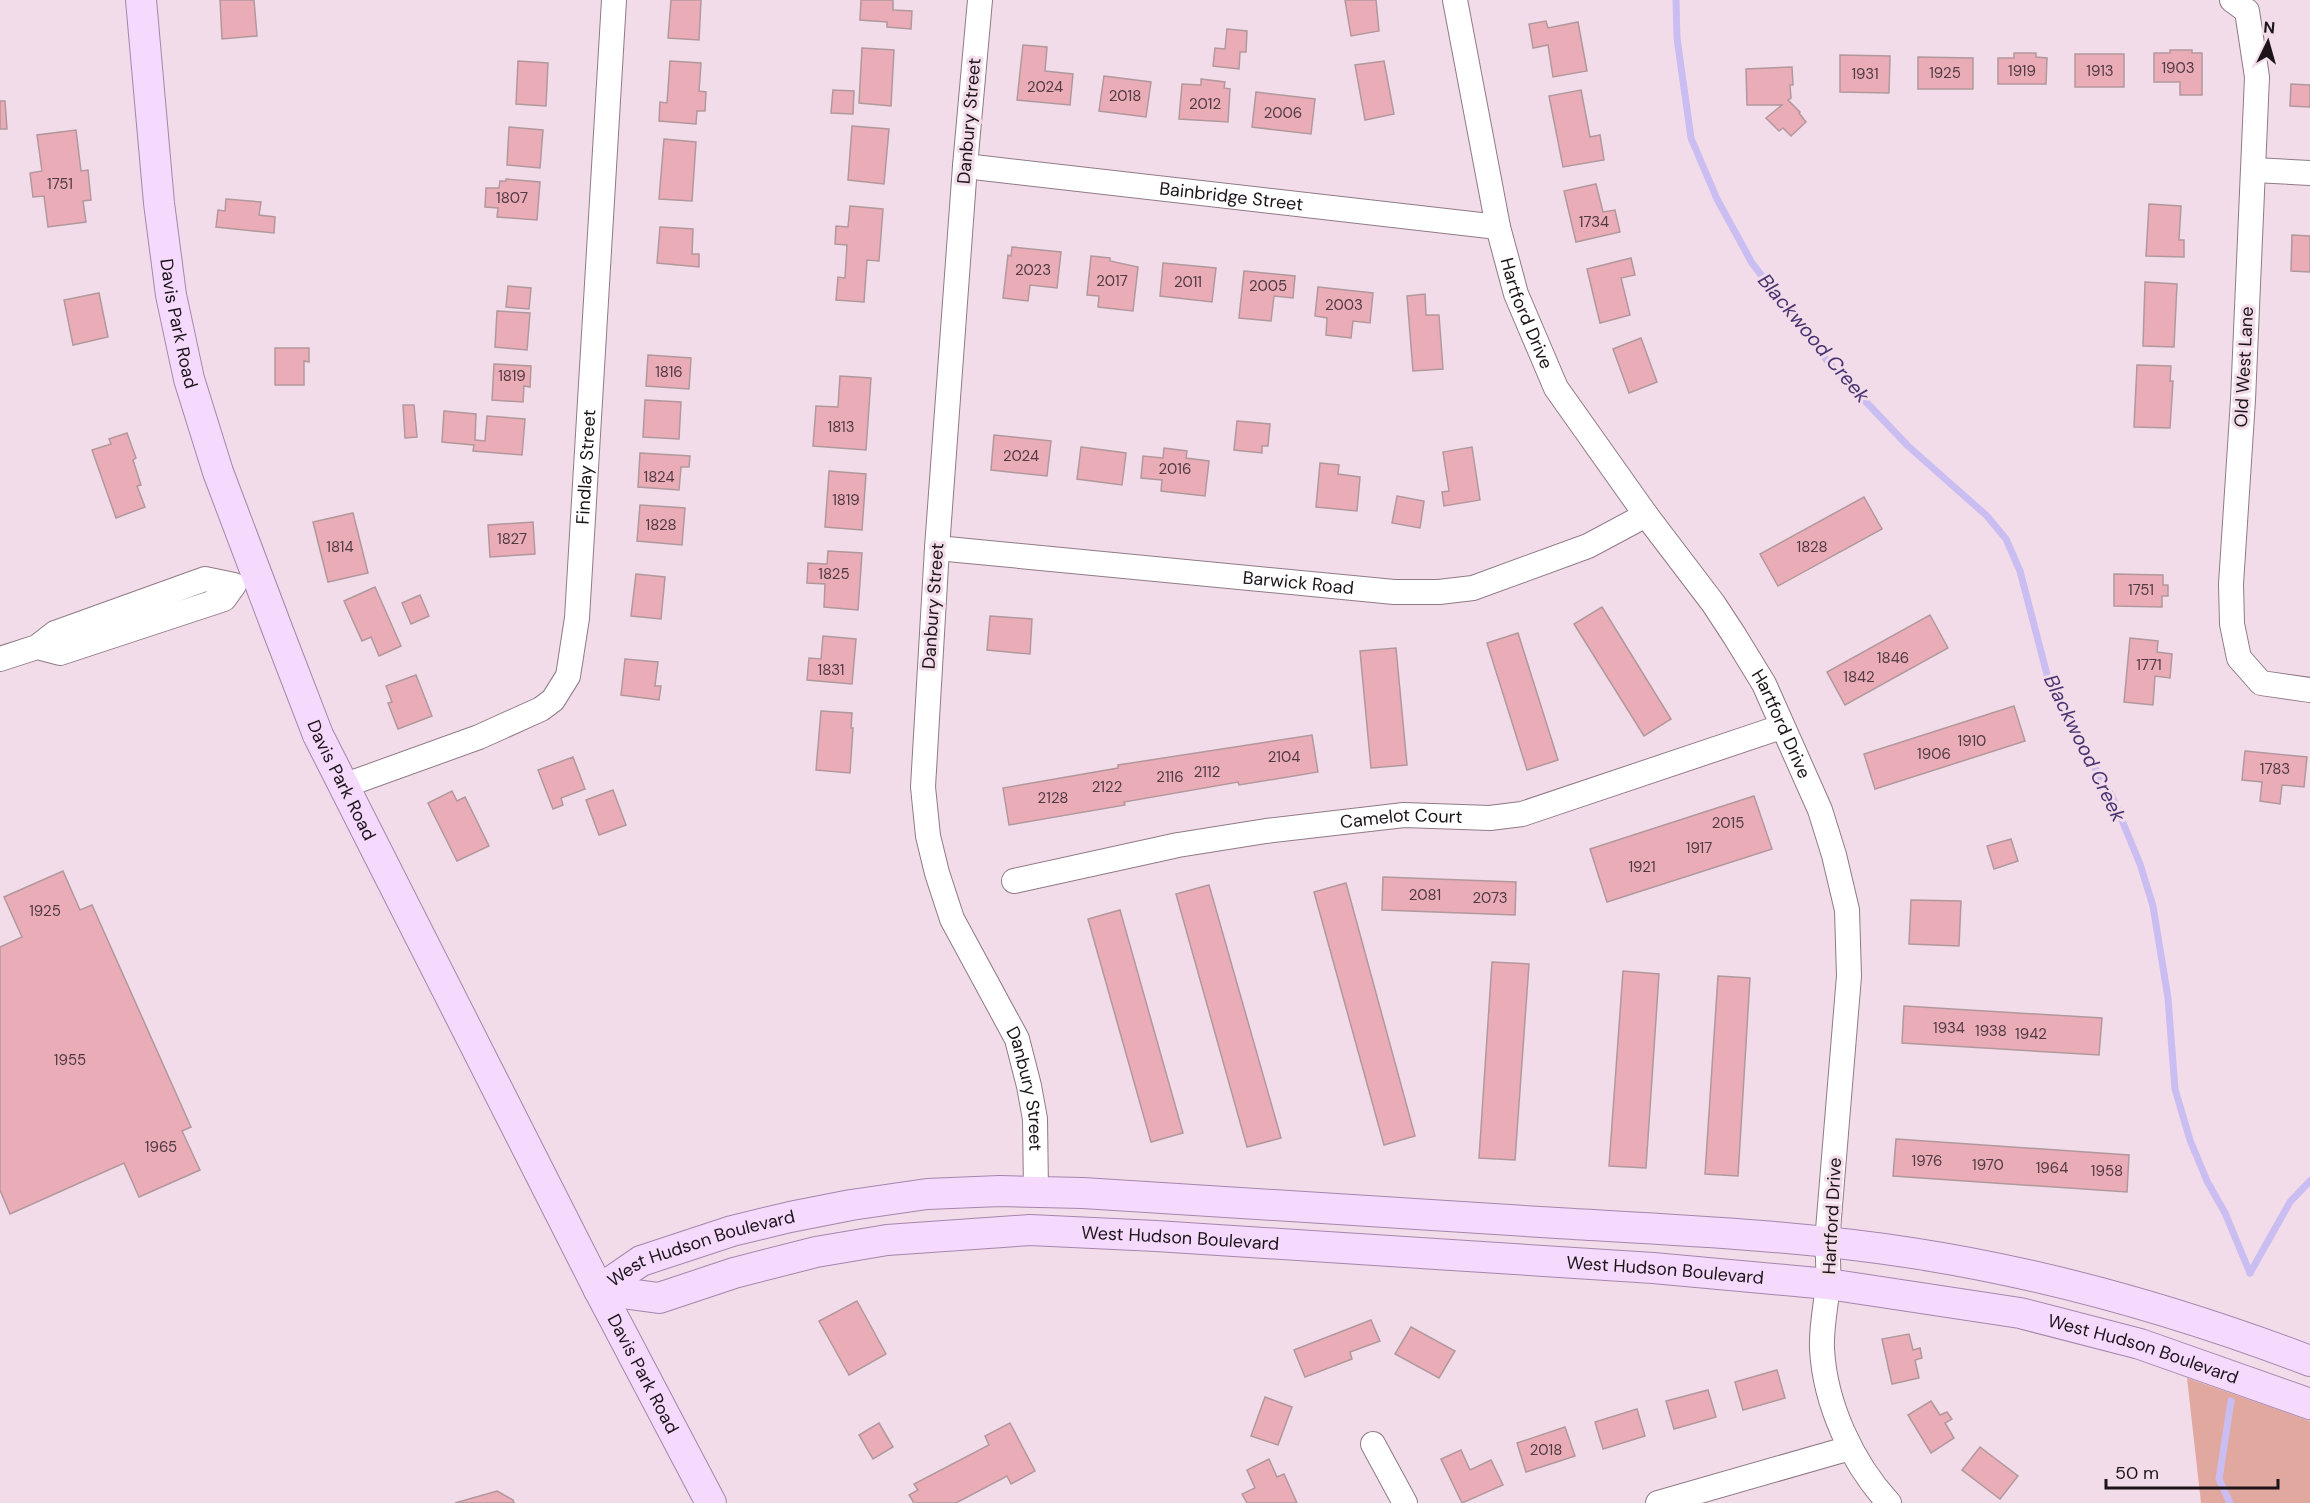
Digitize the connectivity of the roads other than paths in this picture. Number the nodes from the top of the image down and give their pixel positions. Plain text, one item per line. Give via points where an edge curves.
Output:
1 (141, 0) edge
2 (614, 0) edge
3 (980, 0) edge
4 (1455, 0) edge
5 (2232, 0) edge
6 (965, 166) junction
7 (2254, 170) junction
8 (2310, 172) edge
9 (1498, 227) junction
10 (1646, 515) junction
11 (937, 548) junction
12 (245, 580) junction
13 (0, 659) edge
14 (2310, 690) edge
15 (1781, 726) junction
16 (343, 786) junction
17 (1014, 881) dead end
18 (1036, 1191) junction
19 (1827, 1242) junction
20 (1828, 1284) junction
21 (599, 1290) junction
22 (2310, 1360) edge
23 (2310, 1404) edge
24 (1373, 1444) dead end
25 (1850, 1448) junction
26 (711, 1503) edge
27 (1405, 1503) edge
28 (1658, 1503) edge
29 (1890, 1503) edge

1 - 12 main road, Davis Park Road via 171,295 189,380 218,472
2 - 16 street, Findlay Street via 577,618 568,676 553,700 541,709 479,737
3 - 6 street, Danbury Street
4 - 9 street, Hartford Drive
5 - 7 street, Old West Lane via 2247,11 2258,77
6 - 9 street, Bainbridge Street
6 - 11 street, Danbury Street
7 - 8 street
7 - 14 street, Old West Lane via 2232,624 2240,658 2261,683
9 - 10 street, Hartford Drive via 1516,294 1556,388
10 - 11 street, Barwick Road via 1588,546 1518,573 1473,588 1439,592 1394,592
10 - 15 street, Hartford Drive via 1734,635 1764,684
11 - 18 street, Danbury Street via 923,776 928,836 952,919 1017,1039 1035,1119
12 - 13 street via 224,600 60,653 37,647
12 - 16 main road, Davis Park Road
15 - 17 street, Camelot Court via 1522,814 1490,818 1404,815 1266,831 1178,845
15 - 19 street, Hartford Drive via 1820,810 1842,888 1849,934 1850,976
16 - 21 main road, Davis Park Road
18 - 19 main road, West Hudson Boulevard
18 - 21 main road, West Hudson Boulevard via 927,1194 790,1217 642,1261
19 - 20 street, Hartford Drive
19 - 22 main road, West Hudson Boulevard via 2009,1271 2127,1299
20 - 21 main road, West Hudson Boulevard via 1629,1266 1030,1230 887,1240 825,1250 734,1273 659,1298
20 - 23 main road, West Hudson Boulevard via 2020,1313 2140,1344
20 - 25 street, Hartford Drive via 1822,1324 1824,1370
21 - 26 main road, Davis Park Road
24 - 27 street
25 - 28 street
25 - 29 street, Hartford Drive via 1863,1471

